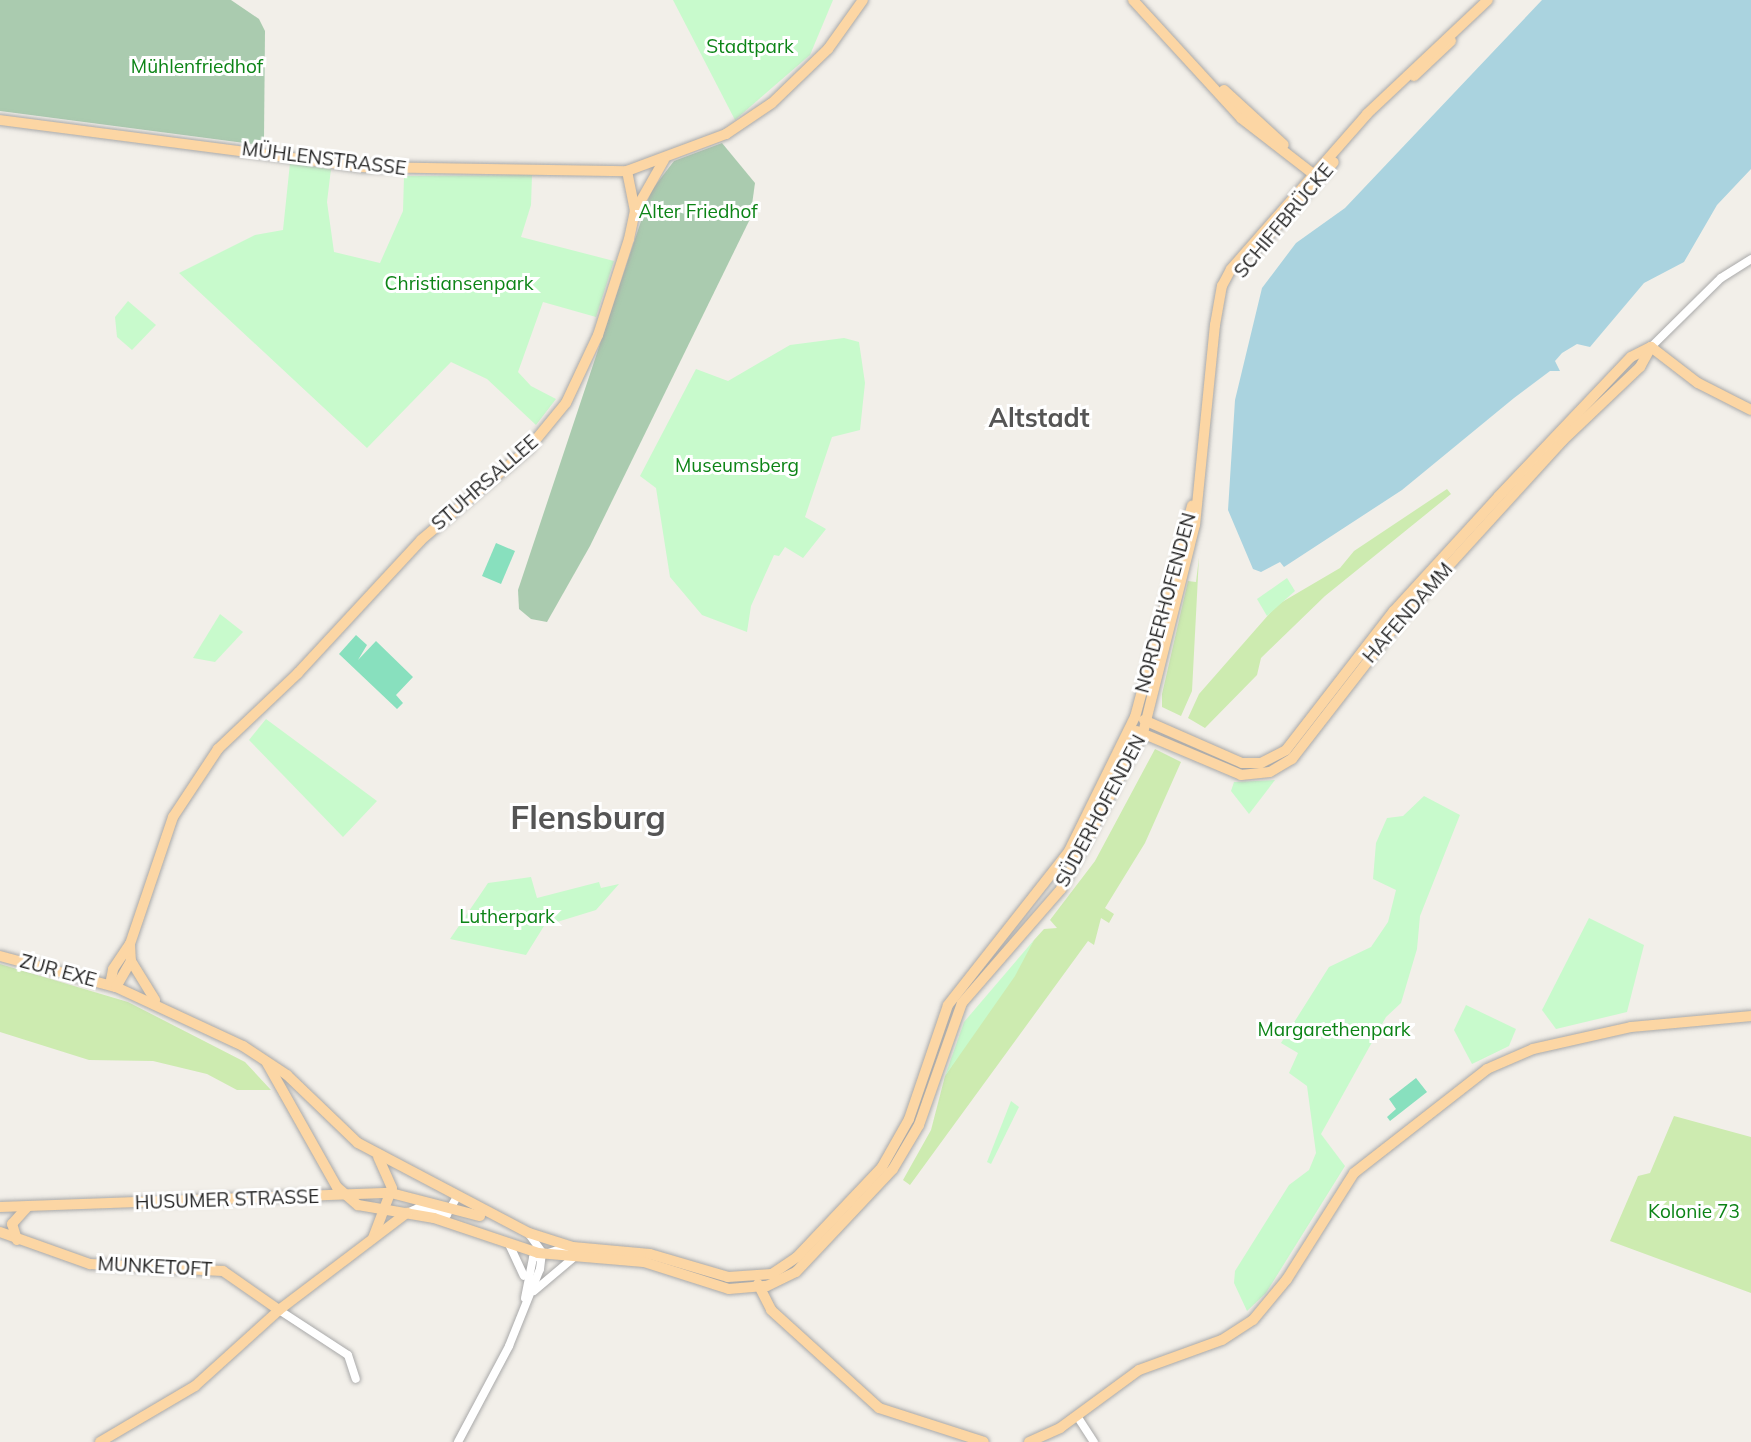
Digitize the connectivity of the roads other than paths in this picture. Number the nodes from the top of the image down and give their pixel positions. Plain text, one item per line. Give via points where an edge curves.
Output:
1 (863, 0) edge
2 (1133, 0) edge
3 (1490, 0) edge
4 (0, 120) edge
5 (664, 160) junction
6 (627, 171) junction
7 (1316, 177) junction
8 (635, 211) junction
9 (1751, 259) edge
10 (1651, 347) junction
11 (1211, 356) joint
12 (1751, 410) edge
13 (1197, 490) junction
14 (1157, 691) joint
15 (1135, 716) junction
16 (1148, 721) junction
17 (1131, 729) junction
18 (1143, 733) junction
19 (130, 944) junction
20 (0, 956) edge
21 (131, 961) junction
22 (113, 986) junction
23 (157, 1003) junction
24 (1751, 1016) edge
25 (267, 1063) junction
26 (374, 1153) junction
27 (391, 1193) junction
28 (343, 1195) junction
29 (454, 1201) junction
30 (28, 1206) junction
31 (0, 1207) edge
32 (387, 1211) junction
33 (407, 1213) junction
34 (0, 1232) edge
35 (529, 1233) junction
36 (17, 1241) junction
37 (509, 1244) junction
38 (361, 1251) junction
39 (541, 1253) junction
40 (573, 1253) junction
41 (526, 1281) junction
42 (760, 1284) junction
43 (525, 1301) junction
44 (284, 1306) junction
45 (356, 1379) dead end
46 (1077, 1416) junction
47 (100, 1442) edge
48 (458, 1442) edge
49 (984, 1442) edge
50 (1029, 1442) edge
51 (1094, 1442) edge

1 - 5 main road, MÜHLENSTRASSE via 828,49 772,103 726,134
2 - 7 main road via 1193,64
3 - 7 main road, SCHIFFBRÜCKE via 1408,72
4 - 6 main road, MÜHLENSTRASSE via 364,167
5 - 6 main road, MÜHLENSTRASSE
5 - 8 main road
6 - 8 main road, STUHRSALLEE
7 - 11 main road, SCHIFFBRÜCKE via 1237,274 1215,325
8 - 19 main road, STUHRSALLEE via 598,335 578,384 553,421 510,466 421,540 298,673 230,736 180,802
9 - 10 street, HAFENDAMM via 1721,278
10 - 12 main road via 1698,383
10 - 16 main road, HAFENDAMM via 1631,357 1498,496 1394,611 1286,750 1261,763 1242,762
10 - 18 main road, HAFENDAMM via 1640,367 1562,441 1402,618 1292,759 1264,774 1241,775
11 - 13 main road, NORDERHOFENDEN
13 - 14 main road, NORDERHOFENDEN via 1195,524
13 - 15 main road, NORDERHOFENDEN
14 - 16 main road, SÜDERHOFENDEN
15 - 16 main road, HAFENDAMM
15 - 17 main road, SÜDERHOFENDEN
16 - 18 main road, SÜDERHOFENDEN
17 - 18 main road, HAFENDAMM
17 - 42 main road, SÜDERHOFENDEN via 1062,861 948,1005 909,1119 882,1167 797,1257
18 - 42 main road, SÜDERHOFENDEN via 1061,889 962,1003 919,1125 893,1169 796,1272
19 - 21 main road
19 - 22 main road via 113,969
20 - 22 main road, ZUR EXE
21 - 22 main road
21 - 23 main road
22 - 23 main road, ZUR EXE
23 - 25 main road, ZUR EXE
24 - 46 main road via 1631,1027 1533,1049 1487,1069 1354,1173 1287,1279 1254,1320 1222,1340 1139,1370
25 - 26 main road, ZUR EXE via 287,1075 335,1127
25 - 28 main road
26 - 27 main road via 390,1177
26 - 29 main road, ZUR EXE
27 - 28 main road, HUSUMER STRASSE
27 - 29 main road, HUSUMER STRASSE
27 - 32 main road
28 - 30 main road, HUSUMER STRASSE
28 - 32 main road via 362,1207
29 - 33 street via 447,1214 418,1208
29 - 35 main road, ZUR EXE
30 - 31 main road, HUSUMER STRASSE
30 - 36 main road via 12,1224
32 - 33 main road
32 - 38 main road
33 - 37 main road
33 - 38 main road
34 - 36 main road, MUNKETOFT
35 - 39 street
35 - 40 main road, ZUR EXE
36 - 44 main road, MUNKETOFT via 89,1264 223,1271
37 - 39 main road
37 - 41 street
38 - 44 main road
39 - 40 main road
39 - 41 street
39 - 43 street
40 - 42 main road via 650,1254
40 - 43 street
41 - 43 street
42 - 49 main road via 781,1320 879,1408
43 - 48 street via 509,1346
44 - 45 street, MUNKETOFT via 348,1355
44 - 47 main road via 195,1386
46 - 50 main road
46 - 51 street

